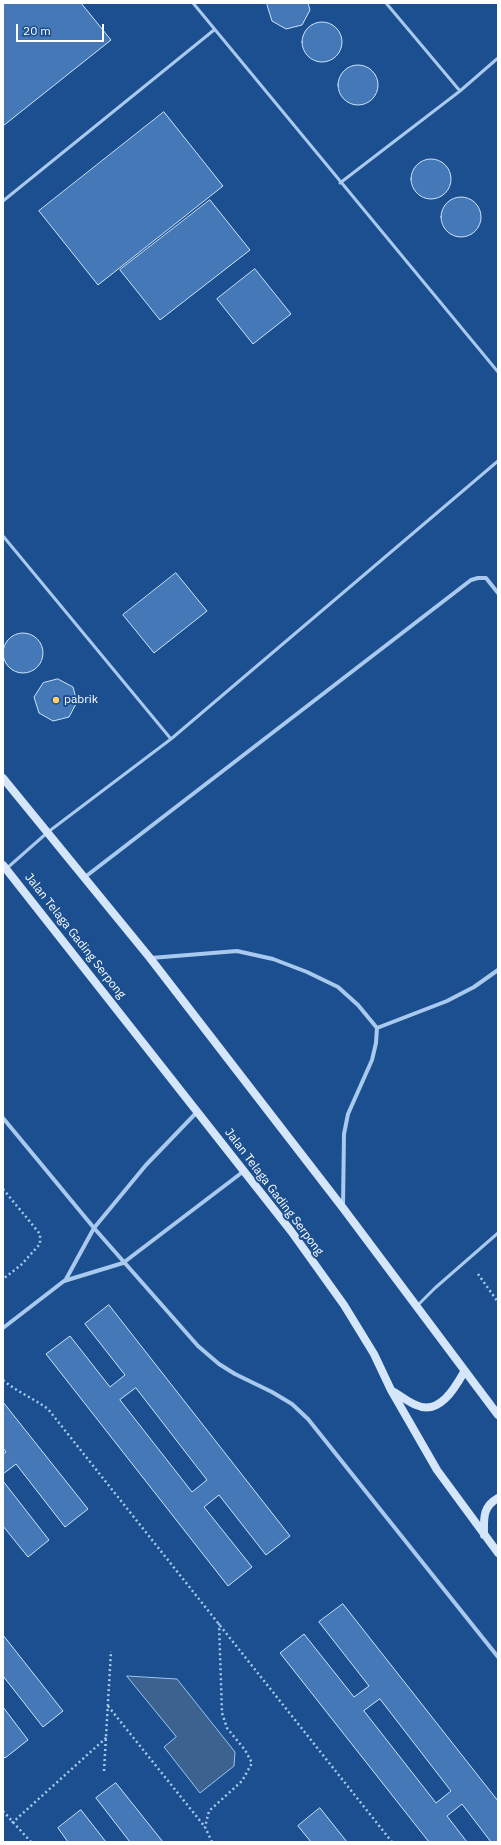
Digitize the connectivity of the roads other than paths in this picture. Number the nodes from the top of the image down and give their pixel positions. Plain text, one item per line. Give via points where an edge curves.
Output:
1 (193, 3) edge
2 (386, 3) edge
3 (214, 30) junction
4 (498, 58) edge
5 (460, 91) junction
6 (340, 183) junction
7 (3, 201) edge
8 (498, 372) edge
9 (498, 461) edge
10 (3, 536) edge
11 (498, 593) edge
12 (171, 739) junction
13 (3, 778) edge
14 (48, 832) junction
15 (5, 867) edge
16 (85, 877) junction
17 (150, 958) junction
18 (498, 970) edge
19 (377, 1028) junction
20 (197, 1112) junction
21 (3, 1118) edge
22 (244, 1171) junction
23 (344, 1208) junction
24 (94, 1228) junction
25 (498, 1233) edge
26 (123, 1263) junction
27 (64, 1281) junction
28 (416, 1307) junction
29 (3, 1328) edge
30 (464, 1372) junction
31 (391, 1390) junction
32 (498, 1415) edge
33 (498, 1498) edge
34 (484, 1536) junction
35 (498, 1553) edge
36 (498, 1657) edge

1 - 3 lane
2 - 5 lane
3 - 6 lane
3 - 7 lane
4 - 5 lane
5 - 6 lane
6 - 8 lane
9 - 12 lane
10 - 12 lane
11 - 16 street via 486,578 471,580
12 - 14 lane
13 - 14 main road
14 - 15 lane
14 - 16 main road
15 - 20 main road, Jalan Telaga Gading Serpong
16 - 17 main road
17 - 19 street via 237,951 273,959 338,987 358,1005
17 - 23 main road
18 - 19 street via 474,987 447,1001
19 - 23 street via 372,1060 356,1093 345,1127
20 - 22 main road, Jalan Telaga Gading Serpong
20 - 24 street via 146,1165
21 - 24 street
22 - 26 street
22 - 31 main road, Jalan Telaga Gading Serpong via 344,1305 374,1354
23 - 28 main road
24 - 26 street
24 - 27 street
25 - 28 lane via 467,1258
26 - 27 street
26 - 36 street via 198,1346 219,1364 292,1404 308,1419
27 - 29 street
28 - 30 main road
30 - 31 main road via 444,1401 433,1406 417,1406
30 - 32 main road
31 - 34 main road, Jalan Telaga Gading Serpong via 438,1470
33 - 34 main road via 490,1503 484,1517
34 - 35 main road, Jalan Telaga Gading Serpong

